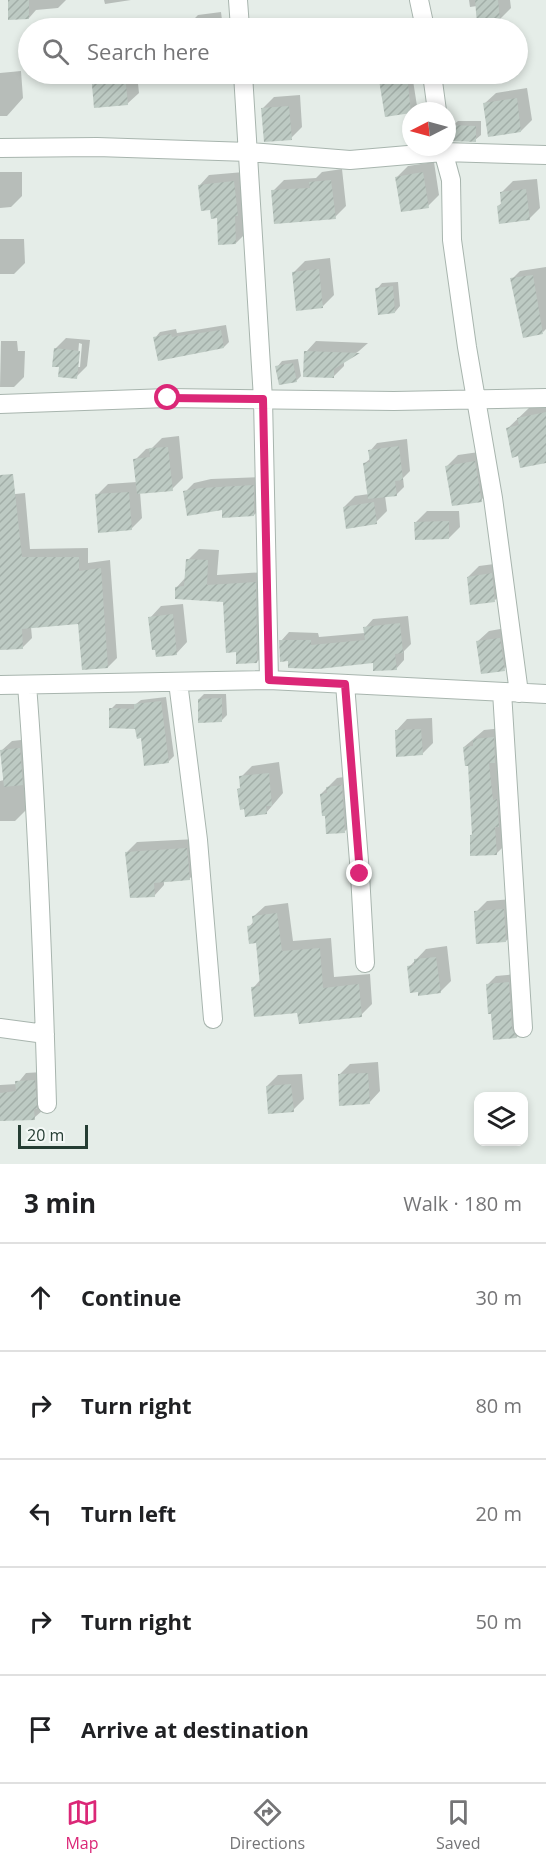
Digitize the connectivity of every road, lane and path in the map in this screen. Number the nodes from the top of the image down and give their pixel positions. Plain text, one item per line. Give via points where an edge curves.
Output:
1 (238, 0) edge
2 (419, 0) edge
3 (239, 18) edge
4 (423, 18) edge
5 (244, 84) edge
6 (433, 84) edge
7 (436, 102) edge
8 (0, 148) edge
9 (456, 151) edge
10 (249, 152) junction
11 (402, 154) edge
12 (546, 155) edge
13 (445, 156) edge
14 (546, 398) edge
15 (263, 399) junction
16 (476, 400) junction
17 (0, 404) edge
18 (269, 680) junction
19 (178, 682) junction
20 (345, 684) junction
21 (0, 685) edge
22 (27, 685) junction
23 (510, 692) junction
24 (546, 694) edge
25 (365, 963) dead end
26 (213, 1019) dead end
27 (0, 1028) edge
28 (523, 1028) dead end
29 (45, 1034) junction
30 (47, 1104) dead end

1 - 3 street
2 - 4 street
5 - 10 street
6 - 7 street
8 - 10 street
9 - 12 street
10 - 11 street via 350,160
10 - 15 street
13 - 16 street via 451,180 452,240
14 - 16 street
15 - 16 street
15 - 17 street
15 - 18 street
16 - 23 street via 493,498
18 - 19 street
18 - 20 street
19 - 22 street
19 - 26 street via 198,840
20 - 23 street
20 - 25 street
21 - 22 street
22 - 29 street
23 - 24 street
23 - 28 street
27 - 29 street
29 - 30 street

